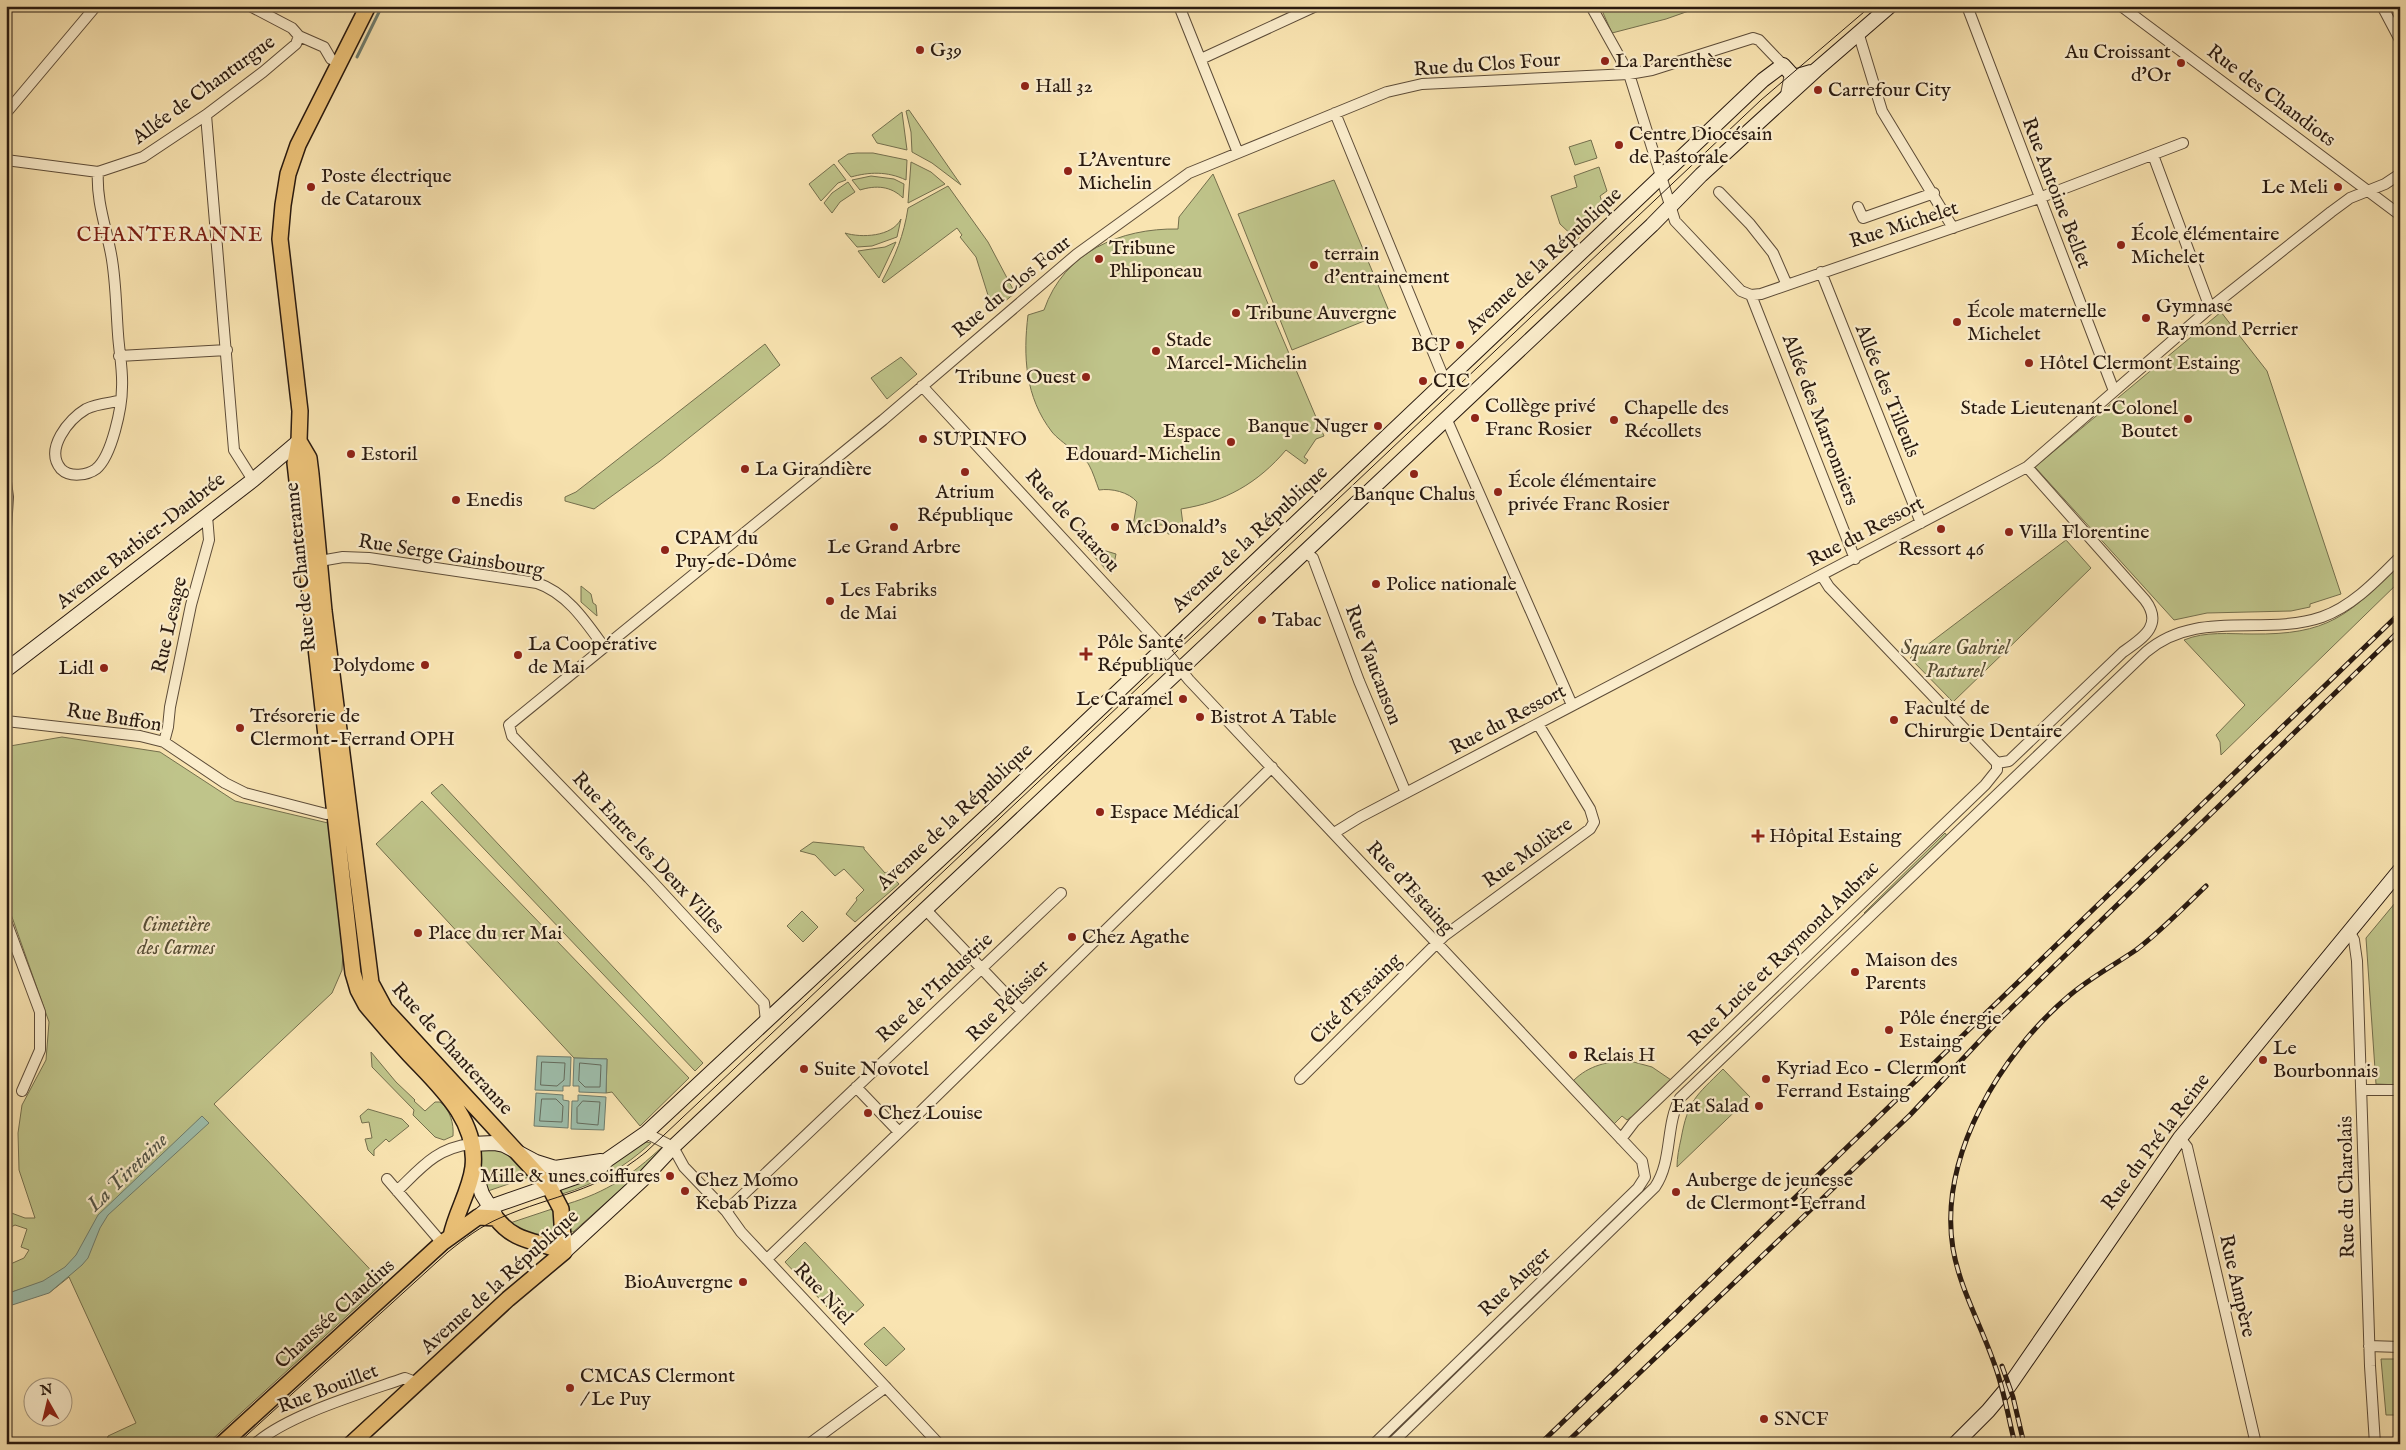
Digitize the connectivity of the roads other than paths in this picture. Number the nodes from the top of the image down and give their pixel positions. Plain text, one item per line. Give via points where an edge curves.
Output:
1 (96, 6) edge
2 (358, 6) edge
3 (368, 6) edge
4 (1179, 6) edge
5 (1316, 6) edge
6 (1591, 6) edge
7 (1890, 6) edge
8 (1967, 6) edge
9 (2121, 6) edge
10 (2382, 6) edge
11 (255, 7) edge
12 (1858, 32) junction
13 (299, 36) junction
14 (2400, 40) edge
15 (331, 59) junction
16 (1200, 59) junction
17 (1787, 69) junction
18 (1816, 70) junction
19 (1629, 74) junction
20 (1784, 101) junction
21 (8, 107) edge
22 (1335, 113) junction
23 (206, 115) junction
24 (2183, 143) dead end
25 (1238, 152) junction
26 (2152, 155) junction
27 (6, 160) edge
28 (98, 172) junction
29 (2400, 174) edge
30 (1661, 179) junction
31 (2367, 190) junction
32 (1719, 192) dead end
33 (1934, 193) junction
34 (2039, 198) junction
35 (1669, 206) junction
36 (1858, 207) dead end
37 (2400, 215) edge
38 (1953, 228) junction
39 (1821, 272) junction
40 (1787, 285) junction
41 (1751, 295) junction
42 (2210, 308) junction
43 (227, 350) junction
44 (119, 356) junction
45 (1446, 381) junction
46 (922, 386) junction
47 (2114, 391) junction
48 (119, 400) junction
49 (1446, 418) junction
50 (299, 435) junction
51 (2027, 467) junction
52 (253, 480) junction
53 (6, 482) edge
54 (207, 516) junction
55 (1921, 523) junction
56 (6, 529) edge
57 (305, 544) junction
58 (1305, 552) junction
59 (2400, 557) edge
60 (1855, 558) junction
61 (320, 561) junction
62 (1822, 576) junction
63 (307, 577) junction
64 (604, 647) junction
65 (1163, 648) junction
66 (1178, 664) junction
67 (6, 670) edge
68 (1572, 705) junction
69 (6, 721) edge
70 (1538, 724) junction
71 (510, 725) joint
72 (164, 742) junction
73 (1997, 763) junction
74 (1272, 767) junction
75 (1406, 793) junction
76 (342, 812) junction
77 (1334, 833) junction
78 (2400, 870) edge
79 (1061, 893) dead end
80 (925, 910) junction
81 (6, 921) edge
82 (2349, 931) junction
83 (1438, 943) junction
84 (981, 968) junction
85 (764, 1003) junction
86 (784, 1004) junction
87 (1022, 1011) junction
88 (766, 1021) junction
89 (1300, 1079) dead end
90 (856, 1088) junction
91 (2362, 1090) junction
92 (2400, 1090) edge
93 (22, 1091) dead end
94 (899, 1132) junction
95 (646, 1133) junction
96 (2180, 1138) junction
97 (1620, 1139) junction
98 (471, 1144) junction
99 (673, 1147) junction
100 (517, 1151) junction
101 (607, 1160) junction
102 (658, 1163) junction
103 (473, 1166) junction
104 (684, 1167) junction
105 (387, 1180) dead end
106 (550, 1188) junction
107 (397, 1191) junction
108 (726, 1212) junction
109 (488, 1214) junction
110 (447, 1239) junction
111 (564, 1252) junction
112 (767, 1258) junction
113 (2369, 1346) junction
114 (2400, 1347) edge
115 (418, 1383) junction
116 (886, 1387) junction
117 (222, 1444) edge
118 (255, 1444) edge
119 (351, 1444) edge
120 (809, 1444) edge
121 (939, 1444) edge
122 (1374, 1444) edge
123 (1391, 1444) edge
124 (1955, 1444) edge
125 (2256, 1444) edge
126 (2375, 1444) edge

1 - 21 street
2 - 15 main road
3 - 50 main road via 298,144 283,204 280,239 300,411
4 - 16 street
5 - 16 street
6 - 19 street
7 - 12 main road, Avenue de la République
8 - 34 street, Rue Antoine Bellet
9 - 31 street, Rue des Chandiots
10 - 14 street
11 - 13 street via 292,28
12 - 18 main road, Avenue de la République
12 - 33 street via 1882,111
13 - 15 street via 324,47
13 - 23 street, Allée de Chanturgue via 288,51
15 - 50 main road via 289,144 274,201 273,259 291,415
16 - 25 street
17 - 18 main road, Avenue de la République via 1794,77
17 - 19 street, Rue du Clos Four via 1759,40 1753,38 1652,70
17 - 20 street
17 - 30 main road, Avenue de la République via 1763,80
18 - 20 main road, Avenue de la République
19 - 22 street, Rue du Clos Four via 1422,84 1387,92
19 - 30 street
20 - 35 main road, Avenue de la République
22 - 25 street, Rue du Clos Four
22 - 45 street
23 - 28 street, Allée de Chanturgue via 143,157
23 - 43 street
24 - 26 street, Rue Michelet
25 - 46 street, Rue du Clos Four via 1176,181 1085,248
26 - 34 street, Rue Michelet
26 - 42 street
27 - 28 street, Allée de Chanturgue
28 - 44 street via 97,188 112,257
29 - 31 street, Rue du Ressort
30 - 35 street
30 - 45 main road, Avenue de la République
31 - 37 street, Rue des Chandiots
31 - 42 street, Rue du Ressort via 2350,198
32 - 40 street via 1774,253
33 - 36 street via 1864,218
33 - 38 street
34 - 38 street, Rue Michelet
34 - 47 street, Rue Antoine Bellet
35 - 41 street via 1675,220 1694,242 1741,291
35 - 49 main road, Avenue de la République
38 - 39 street, Rue Michelet
39 - 40 street, Rue Michelet
39 - 55 street, Allée des Tilleuls
40 - 41 street, Rue Michelet
41 - 60 street, Allée des Marronniers
42 - 47 street, Rue du Ressort
43 - 44 street
43 - 52 street via 234,450
44 - 48 street via 122,388
45 - 65 main road, Avenue de la République
46 - 64 street, Rue du Clos Four
46 - 65 street, Rue de Catarou
47 - 51 street, Rue du Ressort
48 - 48 street via 87,409 71,420 56,446 61,469 68,474 80,475 100,466 119,416
49 - 58 main road, Avenue de la République
49 - 68 street
50 - 52 main road, Avenue Barbier-Daubrée
50 - 57 main road, Rue de Chanteranne via 295,463
50 - 61 main road, Rue de Chanteranne via 309,458
51 - 55 street, Rue du Ressort
51 - 73 street via 2150,606 2153,617 2150,629 2009,761
52 - 54 main road, Avenue Barbier-Daubrée
53 - 56 street
54 - 67 main road, Avenue Barbier-Daubrée
54 - 72 street, Rue Lesage via 209,540 191,606
55 - 60 street, Rue du Ressort
57 - 61 street
57 - 63 main road, Rue de Chanteranne
58 - 66 main road, Avenue de la République
58 - 75 street, Rue Vaucanson via 1313,558
59 - 123 street via 2353,600 2324,616 2283,625 2196,628 2165,639 2150,649 1680,1098 1673,1118 1665,1169 1655,1187
60 - 62 street, Rue du Ressort
61 - 63 street
61 - 64 street, Rue Serge Gainsbourg via 369,558 538,583 550,588 572,606
61 - 76 main road, Rue de Chanteranne
62 - 68 street, Rue du Ressort
62 - 73 street
63 - 76 main road, Rue de Chanteranne
64 - 71 street, Rue du Clos Four
65 - 66 street, Rue de Catarou
65 - 86 main road, Avenue de la République
66 - 74 street, Rue d'Estaing via 1189,680
66 - 80 main road, Avenue de la République
68 - 70 street, Rue du Ressort
69 - 72 street, Rue Buffon via 140,736
70 - 75 street, Rue du Ressort
70 - 83 street, Rue Molière via 1590,809 1594,822 1590,829
71 - 85 street, Rue Entre les Deux Villes via 512,736
72 - 76 street, Rue Buffon via 245,793 326,814
73 - 97 street, Rue Lucie et Raymond Aubrac via 1997,770 1985,785
74 - 77 street, Rue d'Estaing
74 - 87 street, Rue Pélissier
75 - 77 street, Rue du Ressort
76 - 98 main road, Rue de Chanteranne via 353,973 358,990 366,1005 448,1096 465,1125
76 - 100 main road, Rue de Chanteranne via 373,989 385,1009
77 - 83 street, Rue d'Estaing
78 - 82 main road, Rue du Pré la Reine
79 - 84 street, Rue de l'Industrie
80 - 84 street
80 - 99 main road, Avenue de la République
81 - 93 street via 40,1012 40,1050
82 - 91 street, Rue du Charolais via 2354,940 2357,961
82 - 96 main road, Rue du Pré la Reine
83 - 89 street, Cité d'Estaing
83 - 97 street, Rue d'Estaing
84 - 87 street
84 - 90 street, Rue de l'Industrie
85 - 86 street
85 - 88 street
86 - 88 main road, Avenue de la République
87 - 94 street, Rue Pélissier
88 - 95 main road, Avenue de la République
90 - 94 street
90 - 108 street, Rue de l'Industrie
91 - 92 street
91 - 113 street, Rue du Charolais
94 - 112 street, Rue Pélissier
95 - 99 street
95 - 101 main road, Avenue de la République
96 - 124 main road, Rue du Pré la Reine via 2009,1386
96 - 125 street, Rue Ampère via 2187,1147
97 - 122 street, Rue Auger via 1645,1167 1645,1177 1638,1188
98 - 100 main road via 494,1143
98 - 103 main road, Rue de Chanteranne
98 - 107 street via 436,1155
99 - 102 main road, Avenue de la République
99 - 104 street, Rue Niel
100 - 101 main road, Avenue de la République via 549,1167 570,1168
100 - 106 main road, Rue de Chanteranne
101 - 106 main road, Avenue de la République via 599,1169
102 - 104 street via 671,1162
102 - 111 main road, Avenue de la République
103 - 109 main road, Rue de Chanteranne
103 - 110 main road, Rue de Chanteranne via 468,1189
104 - 108 street, Rue Niel
105 - 107 street
106 - 109 main road, Avenue de la République via 508,1202
106 - 111 main road, Rue de Chanteranne via 561,1209
107 - 110 street
108 - 112 street, Rue Niel
109 - 110 main road, Chaussée Claudius
109 - 111 main road, Rue de Chanteranne via 516,1237
110 - 117 main road, Chaussée Claudius
111 - 115 main road, Avenue de la République
112 - 116 street, Rue Niel
113 - 114 street
113 - 126 street, Rue du Charolais
115 - 118 street, Rue Bouillet via 405,1378 356,1396 278,1427
115 - 119 main road, Avenue de la République
116 - 120 street
116 - 121 street, Rue Niel

